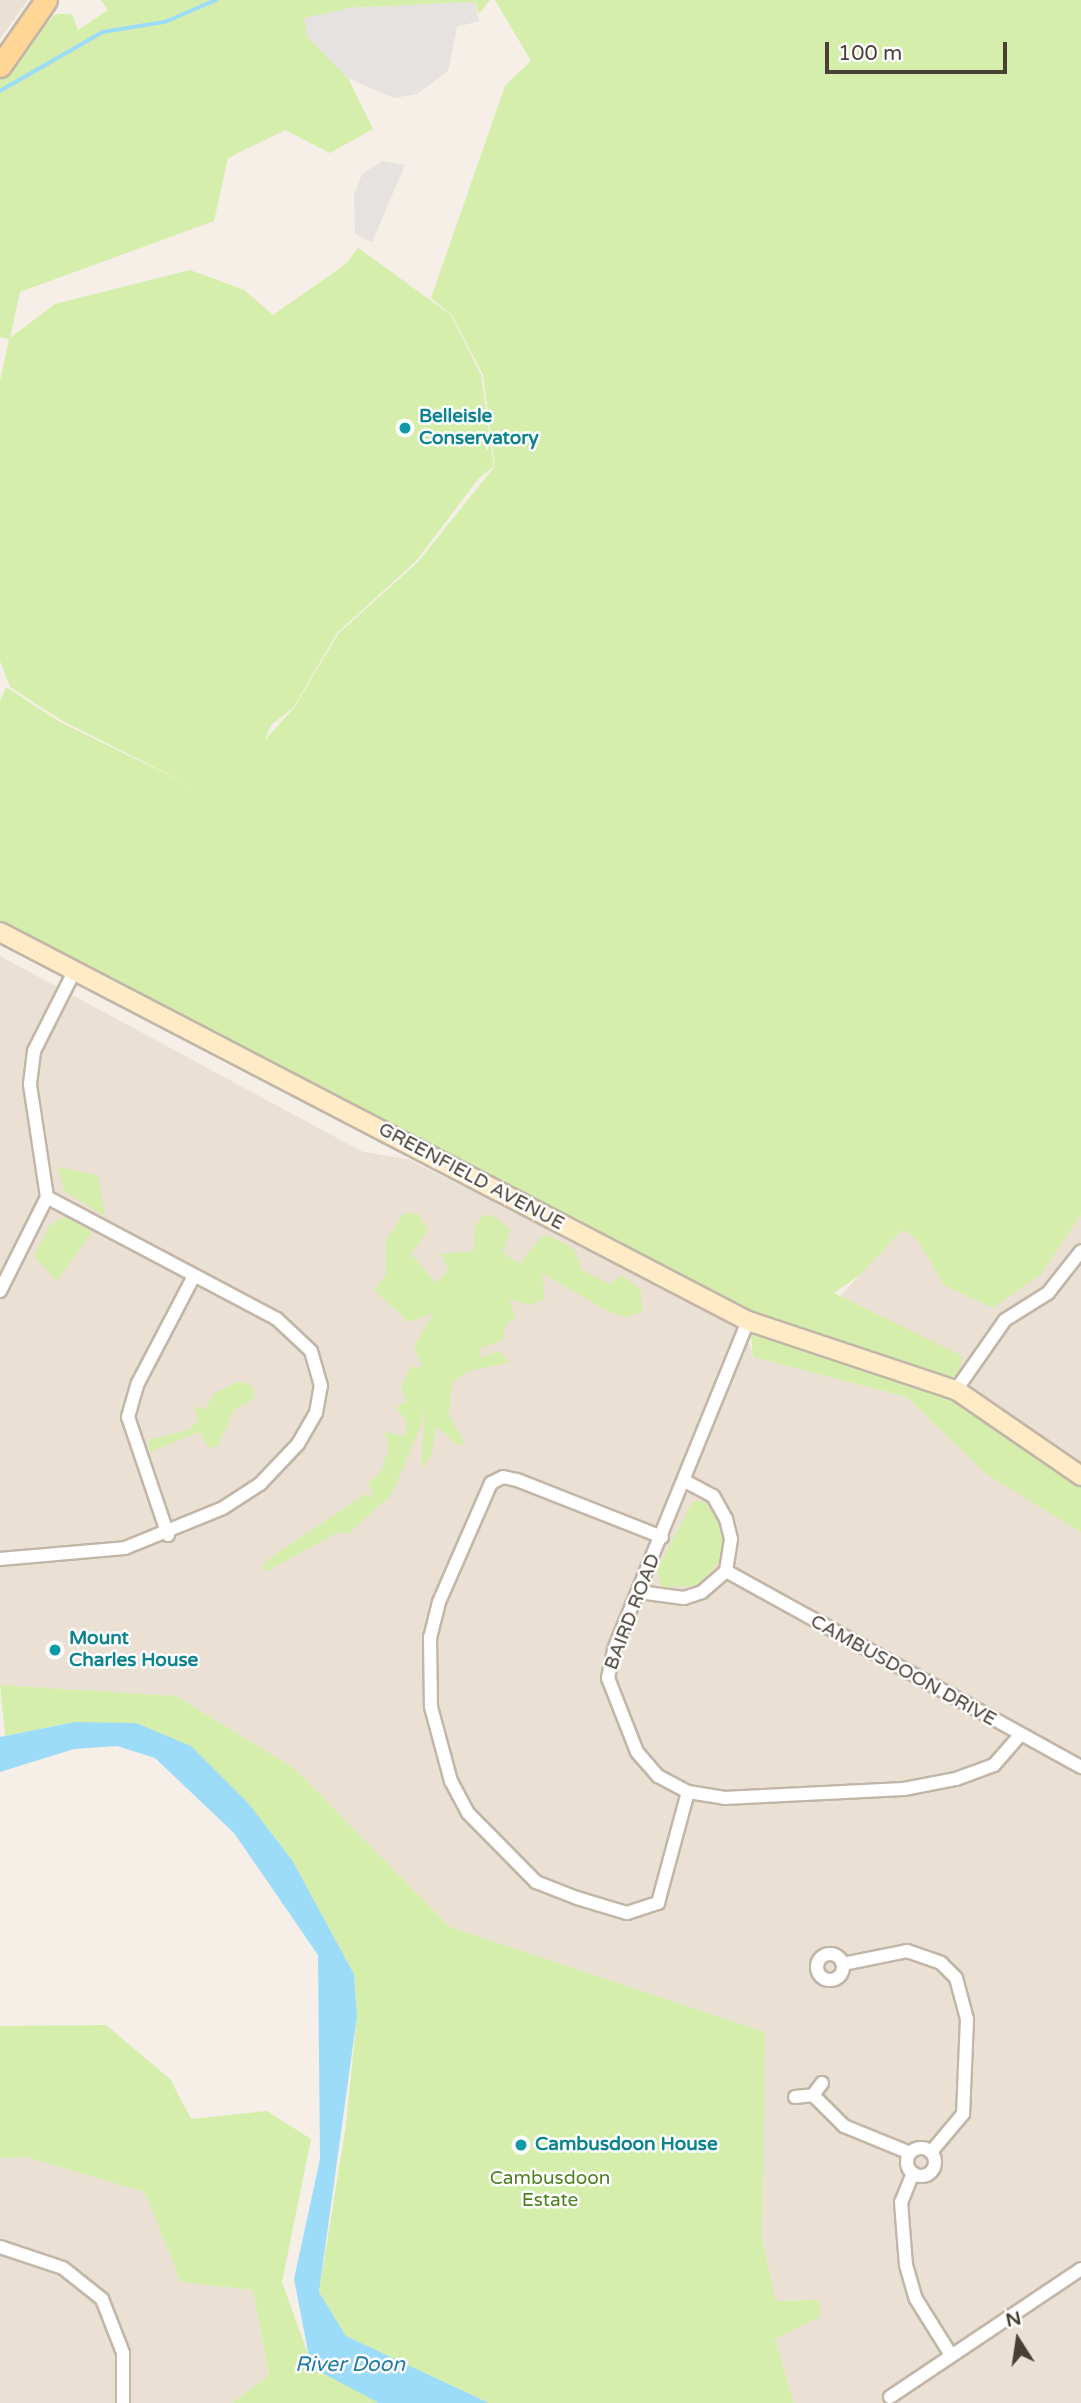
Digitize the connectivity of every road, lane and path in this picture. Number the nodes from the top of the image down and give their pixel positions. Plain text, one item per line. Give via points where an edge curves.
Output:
1 (46, 0) edge
2 (0, 66) edge
3 (0, 932) edge
4 (75, 970) junction
5 (47, 1197) junction
6 (1081, 1251) edge
7 (194, 1276) junction
8 (0, 1291) edge
9 (748, 1321) junction
10 (956, 1390) junction
11 (1081, 1476) edge
12 (687, 1482) junction
13 (167, 1535) junction
14 (662, 1537) junction
15 (0, 1559) edge
16 (726, 1571) junction
17 (639, 1592) junction
18 (1018, 1736) junction
19 (1081, 1767) edge
20 (688, 1792) junction
21 (843, 1964) dead end
22 (822, 2083) dead end
23 (813, 2095) junction
24 (795, 2097) dead end
25 (931, 2152) junction
26 (910, 2153) junction
27 (913, 2173) junction
28 (0, 2247) edge
29 (1081, 2269) edge
30 (951, 2355) junction
31 (890, 2397) dead end
32 (123, 2403) edge

1 - 2 main road
3 - 4 street, GREENFIELD AVENUE
4 - 5 street via 34,1051 30,1084
4 - 9 street, GREENFIELD AVENUE
5 - 7 street
5 - 8 street
6 - 10 street via 1048,1293 1005,1320
7 - 13 street via 138,1383 128,1417
7 - 13 street via 300,1335 321,1386 316,1413 298,1444 260,1485
9 - 10 street, GREENFIELD AVENUE
9 - 12 street, BAIRD ROAD
10 - 11 street, GREENFIELD AVENUE
12 - 14 street, BAIRD ROAD
12 - 16 street via 713,1496 726,1519 731,1539
13 - 15 street via 125,1548
14 - 17 street, BAIRD ROAD
14 - 20 street via 517,1480 503,1476 491,1483 439,1602 430,1637 431,1707 451,1781 468,1813 536,1882 577,1898 626,1913 658,1903
16 - 17 street via 702,1592 684,1598
16 - 18 street, CAMBUSDOON DRIVE
17 - 20 street, BAIRD ROAD via 608,1678 637,1752 658,1776
18 - 19 street, CAMBUSDOON DRIVE
18 - 20 street, BAIRD ROAD via 994,1765 904,1789 724,1798
21 - 25 street via 907,1951 941,1964 956,1978 967,2019 963,2114
22 - 23 street
23 - 24 street
23 - 26 street via 844,2126
25 - 26 street
25 - 27 street via 931,2171
26 - 27 street
27 - 30 street via 901,2202 906,2265 916,2299
28 - 32 street via 63,2268 102,2299 123,2353
29 - 30 street
30 - 31 street

